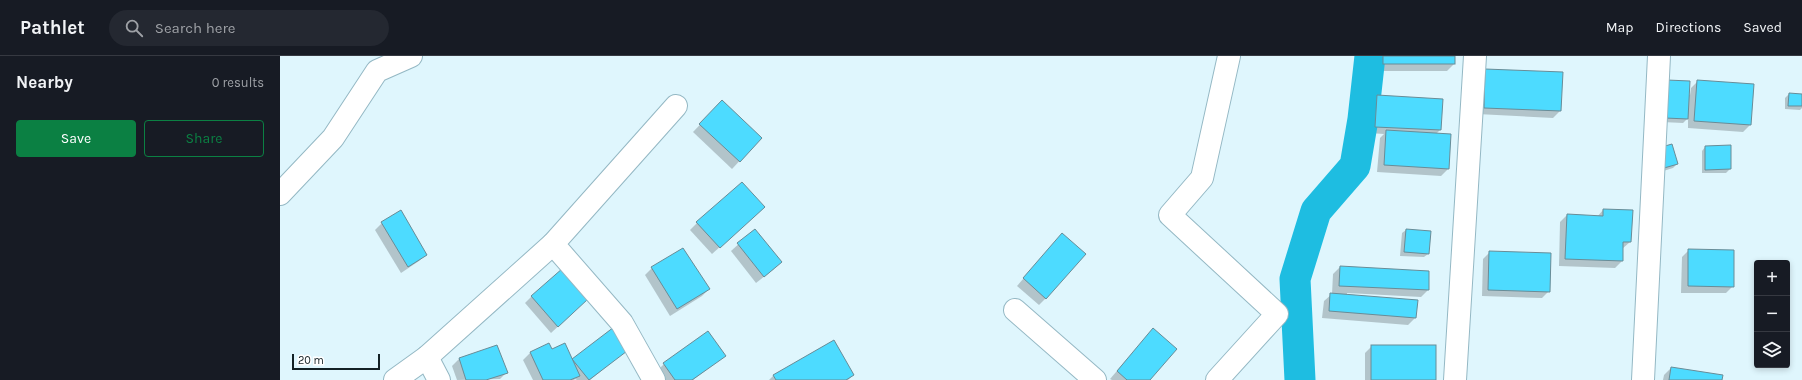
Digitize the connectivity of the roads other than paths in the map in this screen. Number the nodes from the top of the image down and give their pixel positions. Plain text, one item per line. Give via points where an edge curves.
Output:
1 (411, 56) edge
2 (1229, 56) edge
3 (1475, 56) edge
4 (1659, 56) edge
5 (676, 106) dead end
6 (280, 194) edge
7 (553, 244) junction
8 (1015, 310) dead end
9 (427, 357) junction
10 (395, 380) edge
11 (439, 380) edge
12 (654, 380) edge
13 (1096, 380) edge
14 (1217, 380) edge
15 (1455, 380) edge
16 (1643, 380) edge

1 - 6 street via 377,71 333,138
2 - 14 street via 1202,178 1170,215 1277,314
3 - 15 street
4 - 16 street
5 - 7 street
7 - 9 street
7 - 12 street via 622,323
8 - 13 street
9 - 10 street
9 - 11 street

